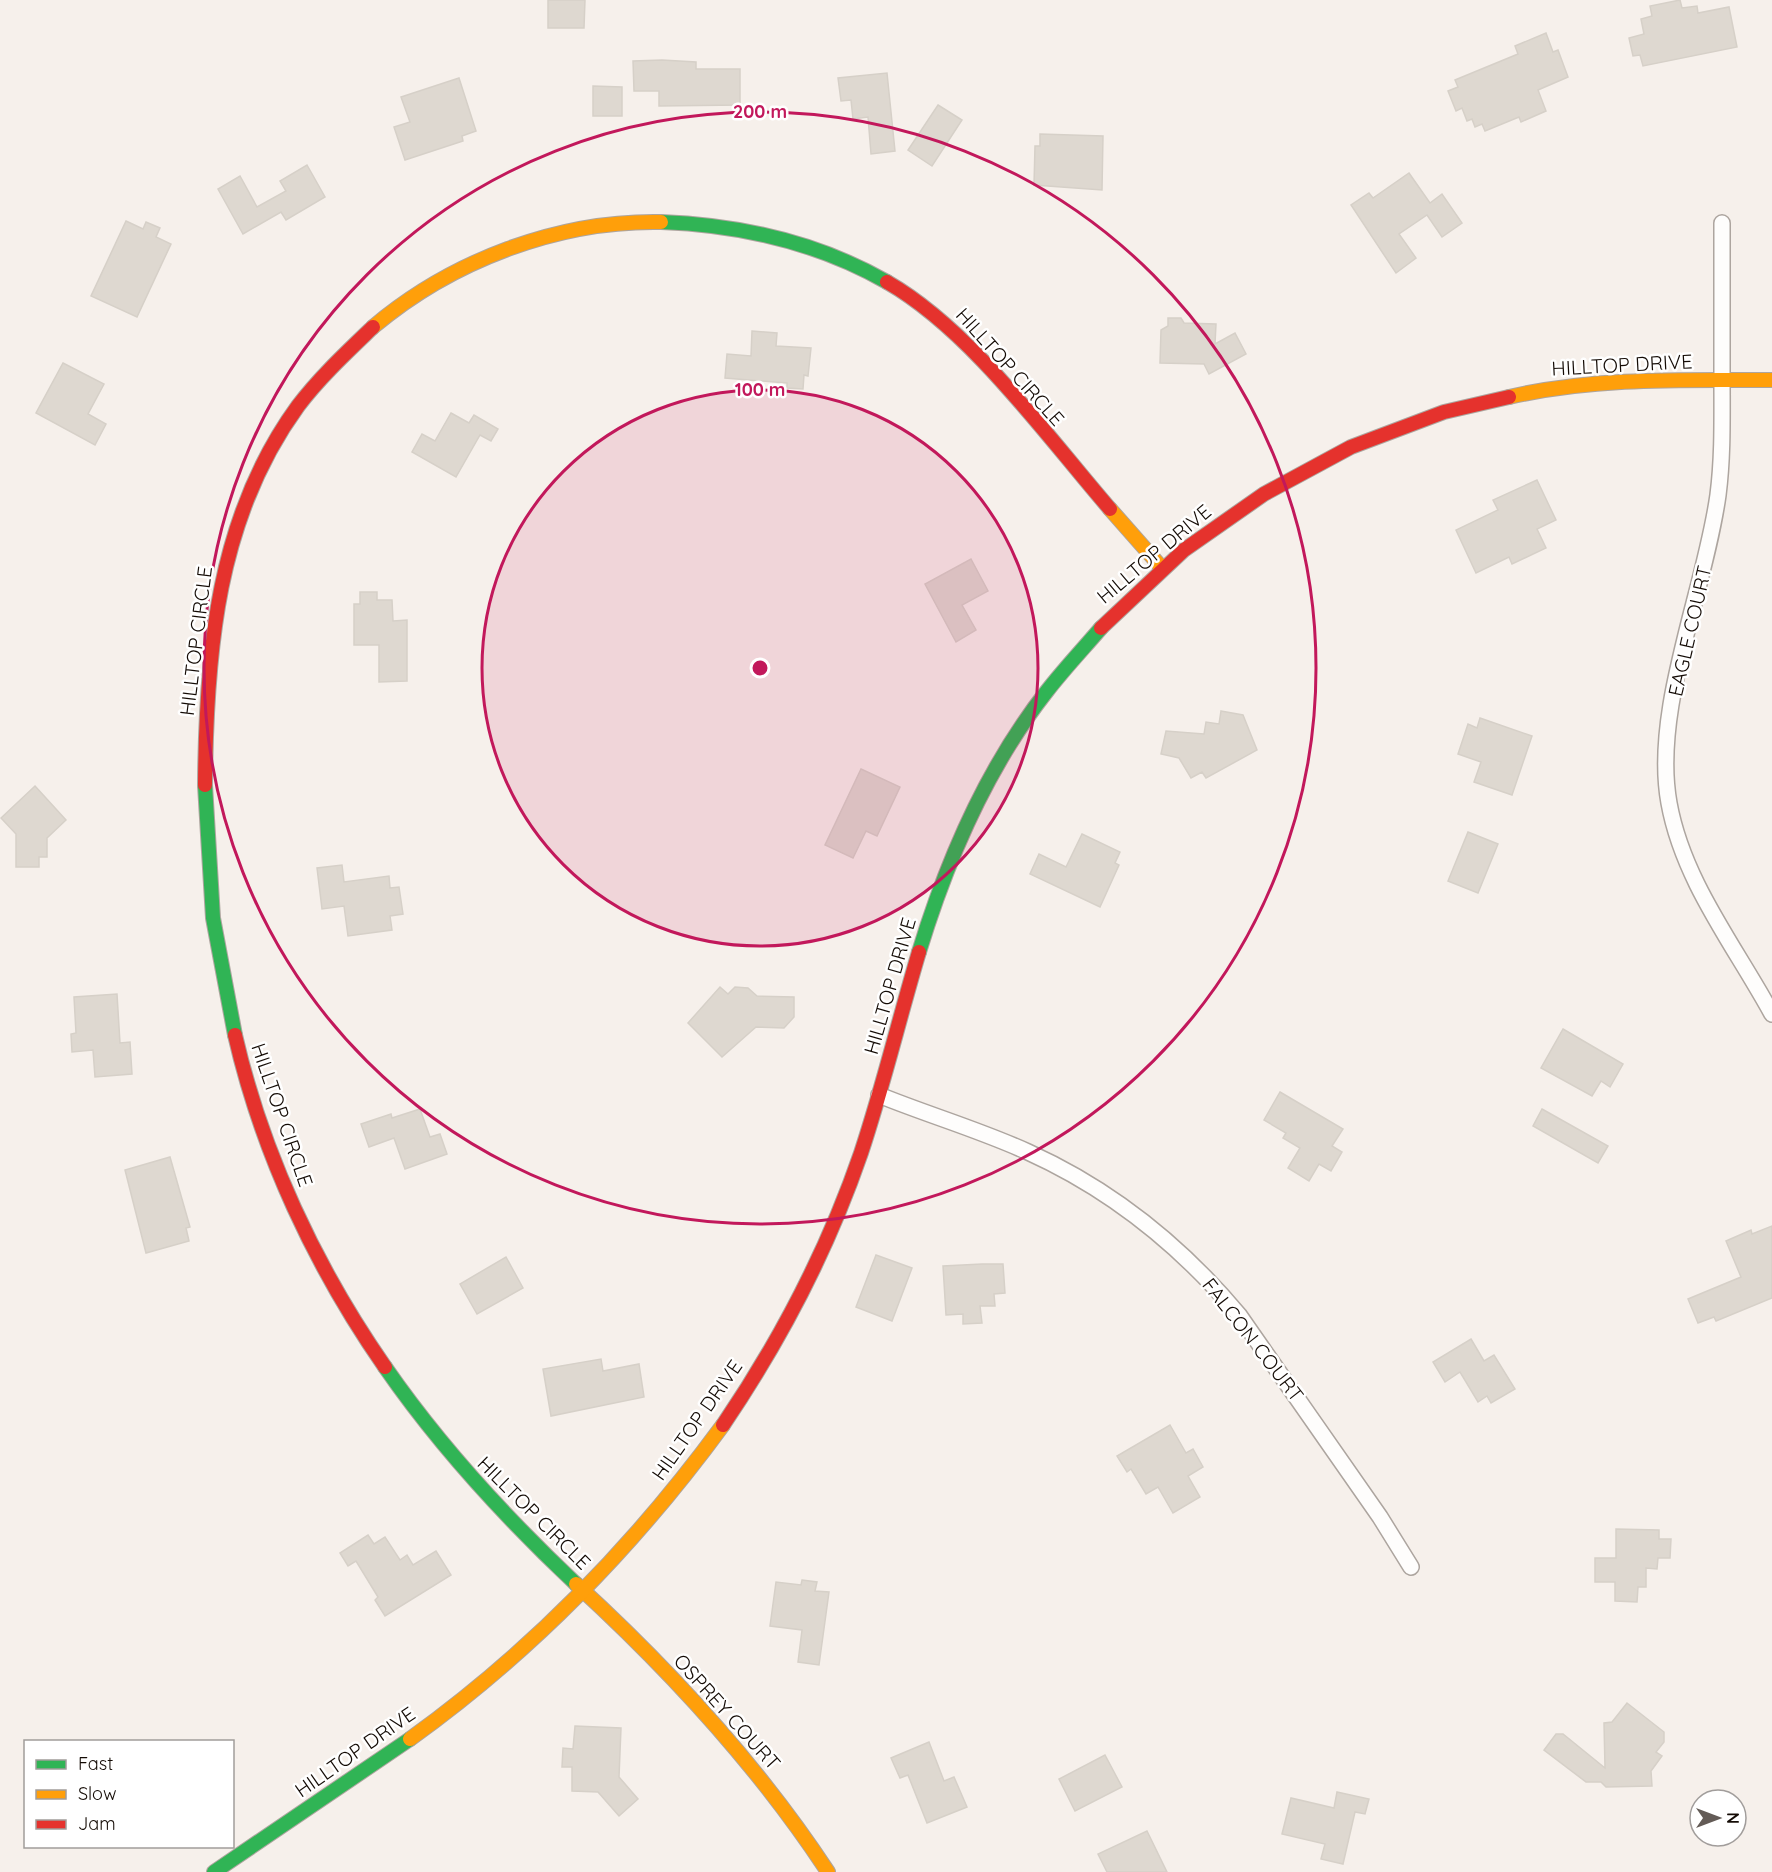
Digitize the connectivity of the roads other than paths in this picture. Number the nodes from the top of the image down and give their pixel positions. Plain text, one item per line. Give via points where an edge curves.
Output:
1 (1722, 223) dead end
2 (1722, 380) junction
3 (1772, 380) edge
4 (1162, 568) junction
5 (1772, 1014) edge
6 (879, 1095) junction
7 (1411, 1567) dead end
8 (583, 1590) junction
9 (214, 1872) edge
10 (828, 1872) edge

1 - 2 street, EAGLE COURT
2 - 3 street, HILLTOP DRIVE
2 - 4 street, HILLTOP DRIVE via 1608,381 1502,397 1439,414 1323,459 1240,508
2 - 5 street, EAGLE COURT via 1718,496 1677,677 1666,781 1674,827 1686,861
4 - 6 street, HILLTOP DRIVE via 1086,643 1001,758 950,860 933,906
4 - 8 street, HILLTOP CIRCLE via 961,337 934,313 875,274 831,255 759,232 713,224 643,222 588,228 543,238 466,266 414,296 350,345 305,396 269,452 241,510 225,562 205,717 205,830 212,923 247,1082 278,1174 312,1245 344,1306 391,1378 430,1432 489,1499
6 - 7 street, FALCON COURT via 1030,1153 1111,1199 1170,1243 1239,1315
6 - 8 street, HILLTOP DRIVE via 841,1204 793,1304 748,1385 674,1488
8 - 9 street, HILLTOP DRIVE via 528,1646 405,1743
8 - 10 street, OSPREY COURT via 728,1738 784,1807

